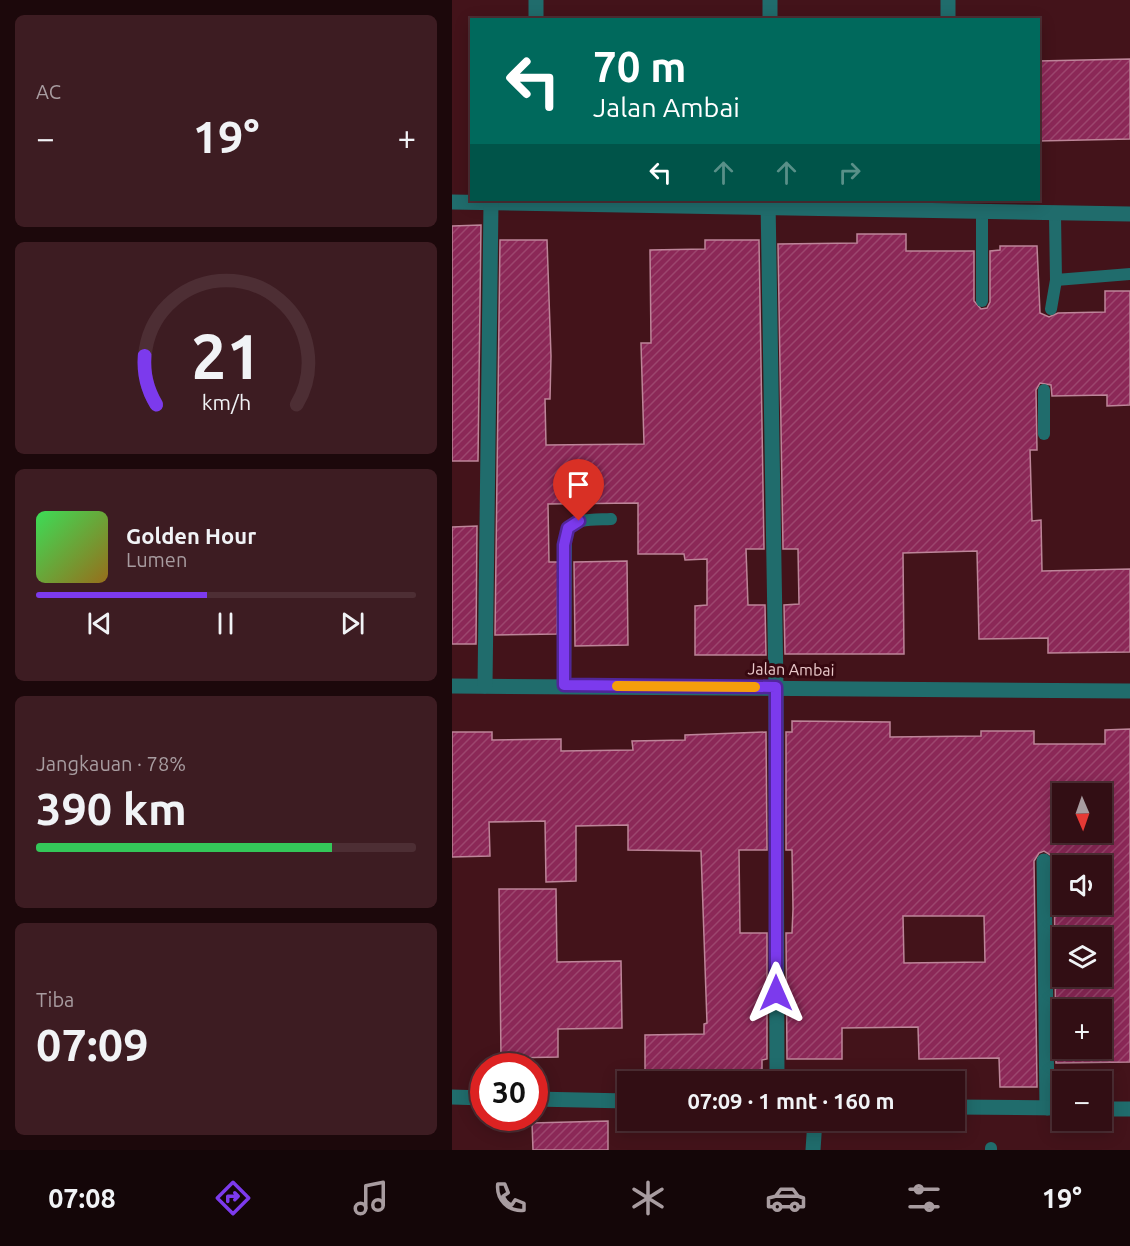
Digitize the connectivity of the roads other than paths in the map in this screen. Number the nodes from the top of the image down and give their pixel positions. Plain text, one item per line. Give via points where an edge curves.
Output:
1 (536, 0) edge
2 (770, 0) edge
3 (948, 0) edge
4 (536, 18) edge
5 (770, 18) edge
6 (948, 18) edge
7 (535, 201) edge
8 (452, 202) edge
9 (491, 202) junction
10 (768, 203) edge
11 (947, 204) edge
12 (982, 212) junction
13 (1130, 214) edge
14 (1055, 215) junction
15 (1130, 274) edge
16 (1056, 280) junction
17 (982, 301) dead end
18 (1051, 309) dead end
19 (1044, 390) dead end
20 (1044, 434) dead end
21 (611, 519) dead end
22 (564, 685) junction
23 (452, 686) edge
24 (485, 686) junction
25 (776, 687) junction
26 (1130, 691) edge
27 (1044, 861) dead end
28 (777, 1071) edge
29 (1053, 1071) edge
30 (452, 1097) edge
31 (470, 1098) edge
32 (548, 1099) edge
33 (617, 1101) edge
34 (965, 1107) edge
35 (1052, 1108) edge
36 (1112, 1109) edge
37 (1130, 1109) edge
38 (814, 1131) edge
39 (813, 1150) edge

1 - 4 street
2 - 5 street
3 - 6 street
7 - 9 street
7 - 10 street
8 - 9 street
9 - 24 street
10 - 11 street
10 - 25 street
11 - 12 street
12 - 14 street
12 - 17 lane
13 - 14 street
14 - 16 lane
15 - 16 lane
16 - 18 lane
19 - 20 lane
21 - 22 lane via 579,521 570,524 566,532
22 - 24 street, Jalan Ambai
22 - 25 street, Jalan Ambai
23 - 24 street, Jalan Ambai
25 - 26 street, Jalan Ambai
25 - 28 street
27 - 29 street
30 - 31 street
32 - 33 street
34 - 35 street
36 - 37 street
38 - 39 street

